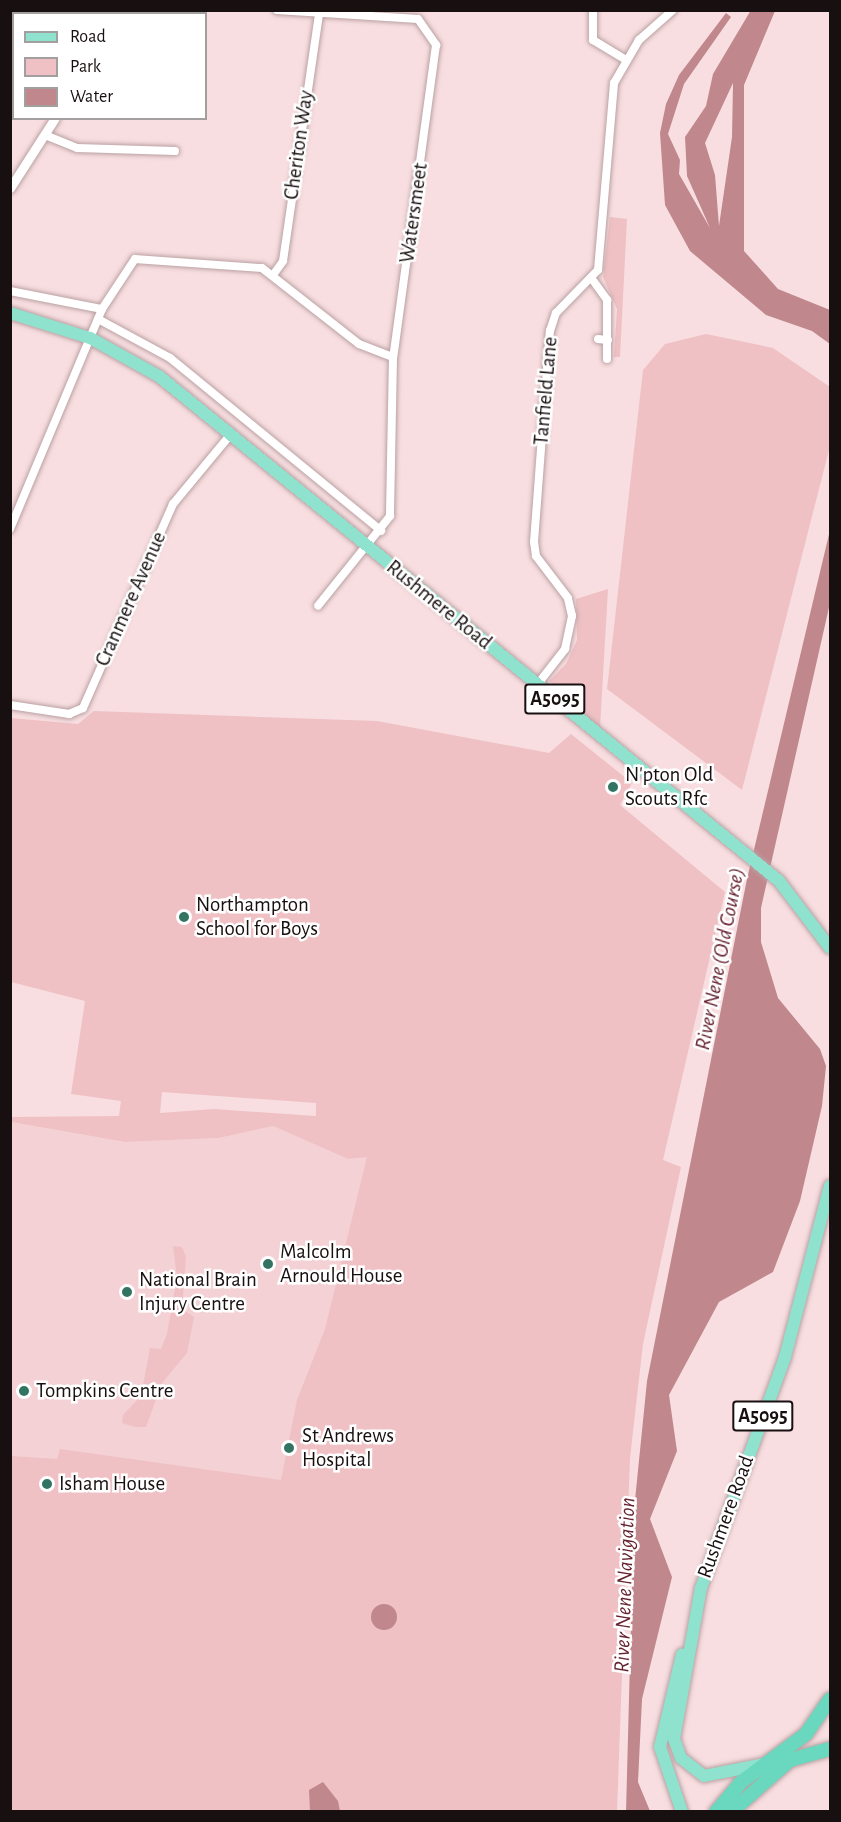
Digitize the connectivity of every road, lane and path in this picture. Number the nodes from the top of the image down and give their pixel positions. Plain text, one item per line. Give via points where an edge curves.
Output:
1 (277, 10) edge
2 (593, 10) edge
3 (673, 10) edge
4 (319, 13) junction
5 (625, 60) junction
6 (54, 120) edge
7 (45, 135) junction
8 (175, 151) dead end
9 (10, 188) edge
10 (273, 275) junction
11 (592, 279) junction
12 (10, 291) edge
13 (102, 309) junction
14 (10, 313) edge
15 (98, 319) junction
16 (90, 338) junction
17 (598, 339) dead end
18 (608, 340) junction
19 (393, 357) junction
20 (607, 359) dead end
21 (230, 435) junction
22 (10, 529) edge
23 (381, 531) junction
24 (368, 548) junction
25 (318, 606) dead end
26 (537, 685) junction
27 (10, 705) edge
28 (831, 948) edge
29 (831, 1186) edge
30 (687, 1643) junction
31 (831, 1699) edge
32 (831, 1749) edge
33 (789, 1760) junction
34 (765, 1764) junction
35 (682, 1812) edge
36 (716, 1812) edge
37 (731, 1812) edge

1 - 4 street, Watersmeet
2 - 5 street via 593,40
3 - 5 street, Tanfield Lane via 654,24
4 - 10 street, Cheriton Way via 283,261
4 - 19 street, Watersmeet via 418,19 436,45
5 - 11 street, Tanfield Lane via 610,103 601,258
6 - 7 street
7 - 8 street via 77,148
7 - 9 street
10 - 13 street via 254,267 135,259
10 - 19 street via 359,344
11 - 18 street via 607,300
11 - 26 street, Tanfield Lane via 556,314 550,331 534,542 536,556 568,598 572,616 566,649
12 - 13 street
13 - 15 street
14 - 16 main road, Rushmere Road / A5095
15 - 16 street
15 - 23 street, Rushmere Road via 170,358
16 - 21 main road, Rushmere Road / A5095 via 160,377
16 - 22 street
17 - 18 street
18 - 20 street
19 - 23 street, Watersmeet via 391,509
21 - 24 main road, Rushmere Road / A5095
21 - 27 street, Cranmere Avenue via 173,504 83,708 69,714
23 - 24 street, Watersmeet
24 - 25 street, Watersmeet
24 - 26 main road, Rushmere Road / A5095
26 - 28 main road, Rushmere Road / A5095 via 773,876 800,902
29 - 30 main road, Rushmere Road / A5095 via 785,1357 721,1528
30 - 34 main road, Rushmere Road / A5095 via 674,1739 677,1753 704,1776
30 - 35 main road, Rushmere Road / A5095 via 674,1674 660,1747
31 - 34 highway via 806,1734
32 - 33 highway
33 - 34 main road, Rushmere Road / A5095
33 - 37 highway
34 - 36 highway via 740,1782

